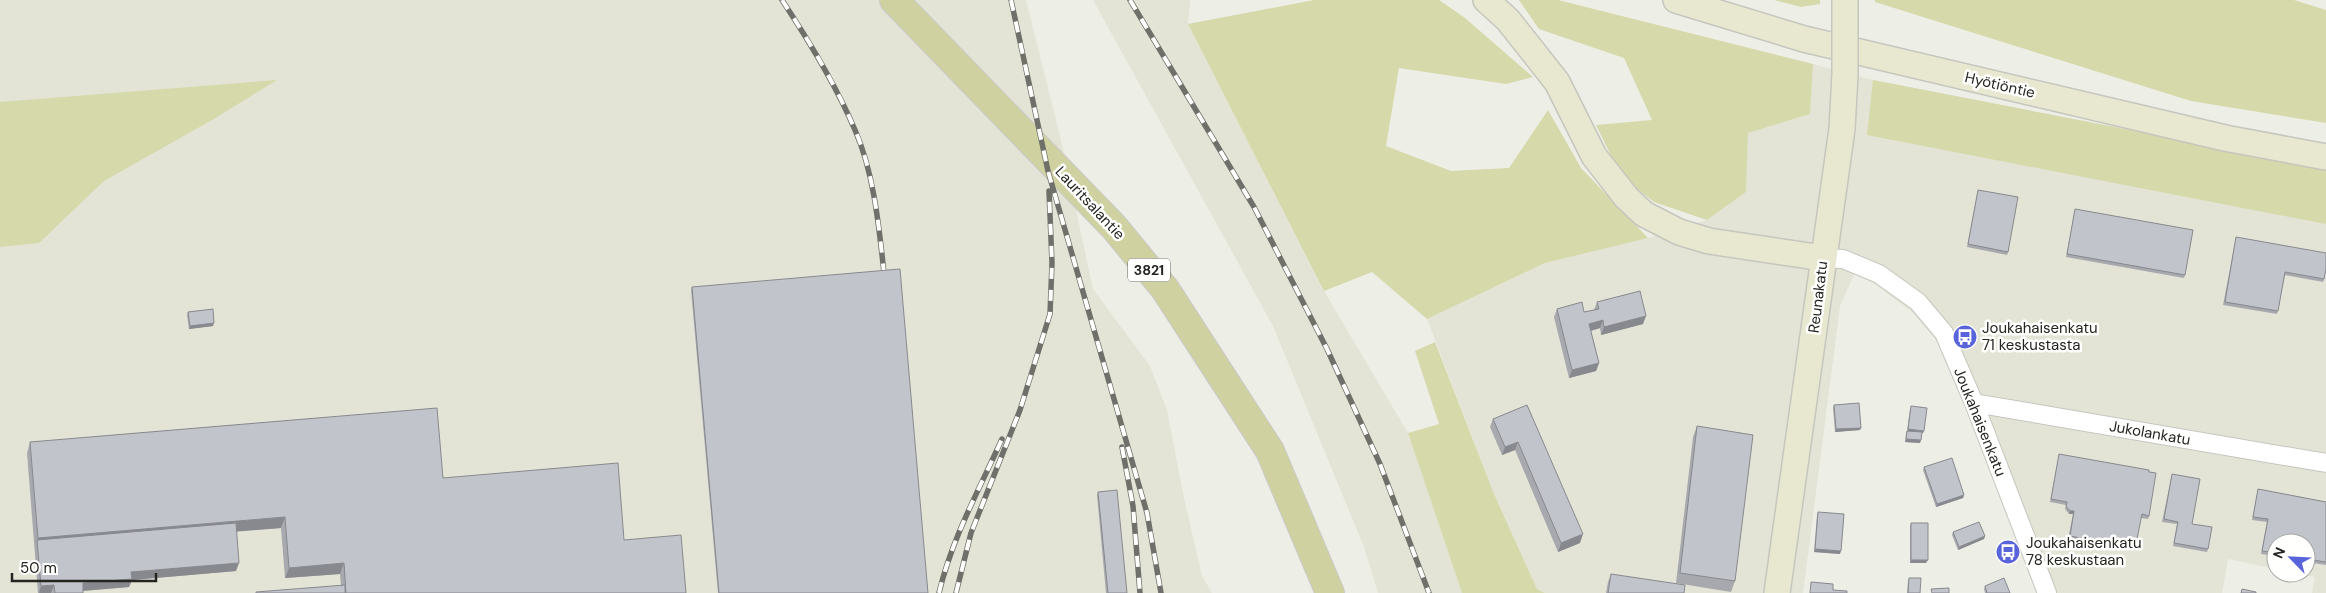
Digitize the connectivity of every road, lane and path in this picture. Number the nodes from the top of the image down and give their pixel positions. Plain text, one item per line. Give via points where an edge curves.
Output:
1 (894, 0) edge
2 (1486, 0) edge
3 (1676, 0) edge
4 (1845, 0) edge
5 (2326, 157) edge
6 (1823, 258) junction
7 (1974, 403) junction
8 (2326, 463) edge
9 (1330, 593) edge
10 (1776, 593) edge
11 (2047, 593) edge

1 - 9 main road, Lauritsalantie / 3821 via 1114,227 1165,289 1270,451
2 - 6 main road via 1508,20 1557,82 1594,156 1626,197 1644,214 1679,232 1709,241
3 - 5 main road, Hyötiöntie via 1813,41 2225,138
4 - 6 main road, Reunakatu, bridge via 1842,129
6 - 7 street, Joukahaisenkatu via 1843,259 1862,265 1918,302 1944,333
6 - 10 main road, Reunakatu
7 - 8 street, Jukolankatu
7 - 11 street, Joukahaisenkatu

